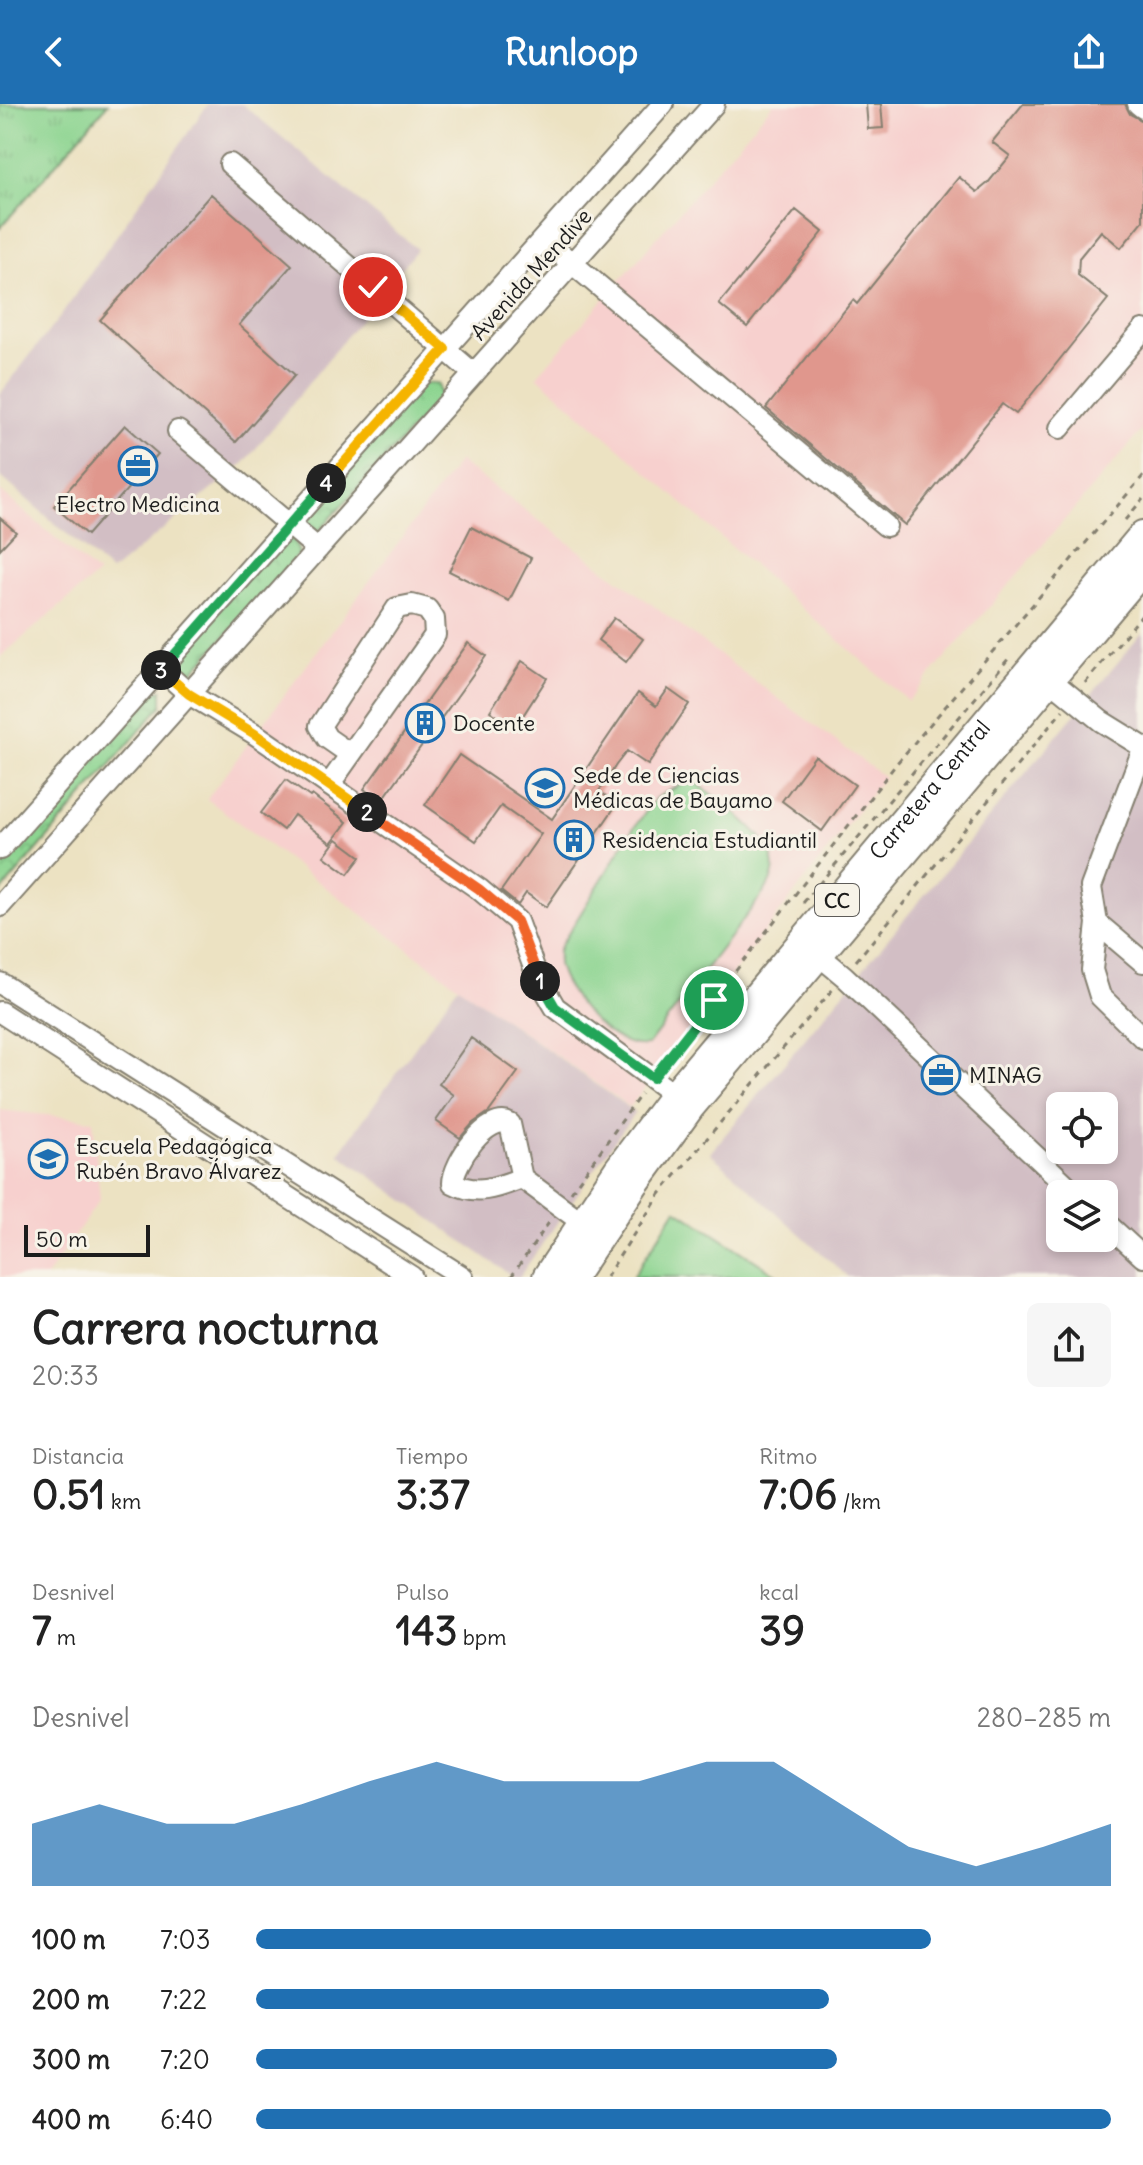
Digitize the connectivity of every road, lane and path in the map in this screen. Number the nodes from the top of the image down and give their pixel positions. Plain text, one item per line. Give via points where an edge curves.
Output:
1 (663, 104) edge
2 (714, 104) edge
3 (1138, 104) edge
4 (1143, 108) edge
5 (230, 164) dead end
6 (543, 239) junction
7 (572, 264) junction
8 (1143, 330) edge
9 (445, 349) junction
10 (474, 374) junction
11 (1060, 428) dead end
12 (178, 431) dead end
13 (1143, 476) edge
14 (289, 525) junction
15 (886, 526) dead end
16 (1143, 535) edge
17 (318, 549) junction
18 (1143, 569) edge
19 (1143, 614) edge
20 (161, 669) junction
21 (1041, 672) junction
22 (189, 694) junction
23 (1073, 698) junction
24 (1143, 748) edge
25 (350, 754) junction
26 (329, 785) junction
27 (0, 849) edge
28 (0, 906) edge
29 (1097, 923) junction
30 (811, 948) junction
31 (1143, 962) edge
32 (844, 976) junction
33 (0, 983) edge
34 (0, 1012) edge
35 (1143, 1038) edge
36 (672, 1093) junction
37 (522, 1178) dead end
38 (1061, 1180) edge
39 (572, 1215) junction
40 (1118, 1234) edge
41 (1143, 1257) edge
42 (412, 1277) edge
43 (463, 1277) edge
44 (511, 1277) edge
45 (547, 1277) edge
46 (572, 1277) edge
47 (606, 1277) edge

1 - 6 street, Avenida Mendive
2 - 7 street, Avenida Mendive
3 - 4 street
5 - 9 street
6 - 7 street
6 - 9 street, Avenida Mendive
7 - 10 street, Avenida Mendive
7 - 15 street
8 - 11 street
9 - 10 street
9 - 14 street, Avenida Mendive
10 - 17 street, Avenida Mendive
12 - 14 street
13 - 36 path via 897,763
14 - 17 street
14 - 20 street, Avenida Mendive
16 - 21 highway, Carretera Central / CC
17 - 22 street, Avenida Mendive
18 - 21 highway, Carretera Central / CC
19 - 23 path
20 - 22 street
20 - 27 street, Avenida Mendive
21 - 23 street
21 - 30 highway, Carretera Central / CC
22 - 26 street
22 - 28 street, Avenida Mendive
23 - 24 street
23 - 32 path
24 - 29 street via 1091,887
25 - 25 street via 435,635 427,609 397,608 320,726
25 - 26 street
26 - 36 street via 517,921 555,1007
29 - 31 street
29 - 35 street via 1092,970 1100,996
30 - 32 street
30 - 36 highway, Carretera Central / CC
32 - 38 street
32 - 47 path via 660,1194
33 - 43 street
34 - 42 street
36 - 39 path
36 - 39 highway, Carretera Central / CC via 618,1170
36 - 46 highway, Carretera Central / CC
37 - 39 street
39 - 44 path
39 - 45 highway, Carretera Central / CC
40 - 41 street

